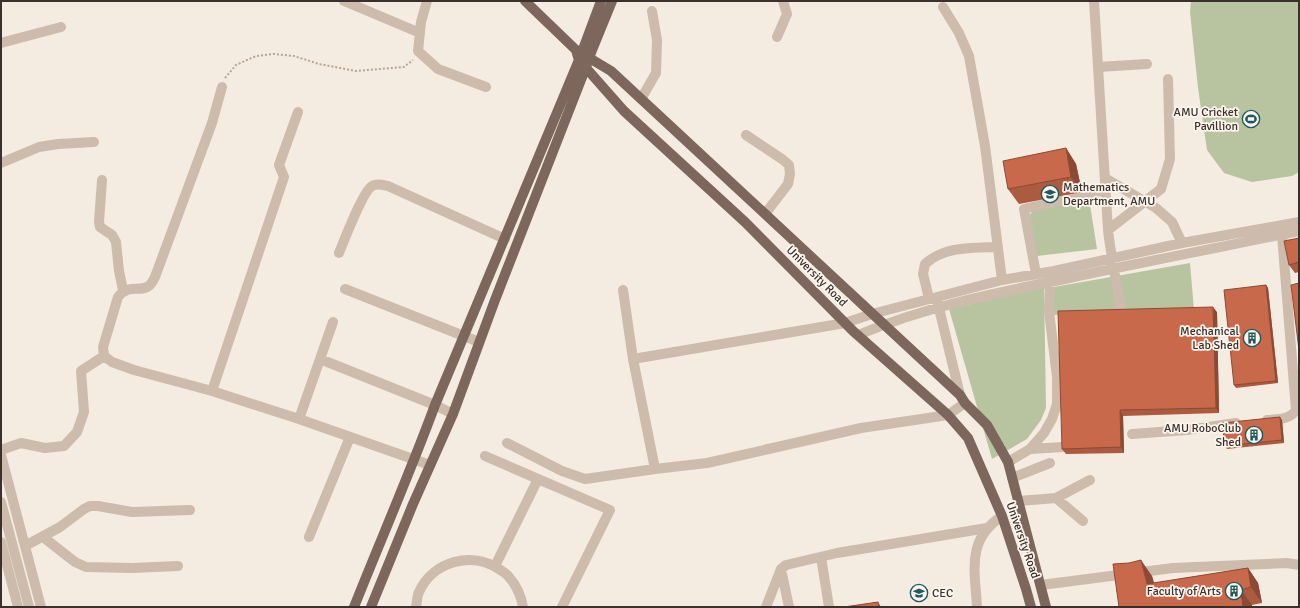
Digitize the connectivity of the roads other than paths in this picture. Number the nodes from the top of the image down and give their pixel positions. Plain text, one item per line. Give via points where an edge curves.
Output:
1 (344, 1) edge
2 (427, 1) edge
3 (525, 1) edge
4 (600, 1) edge
5 (612, 1) edge
6 (783, 1) edge
7 (1094, 1) edge
8 (943, 8) dead end
9 (652, 11) dead end
10 (61, 27) dead end
11 (420, 33) junction
12 (777, 37) dead end
13 (1, 43) edge
14 (582, 58) junction
15 (1147, 64) dead end
16 (1098, 67) junction
17 (1168, 79) dead end
18 (222, 87) road end
19 (486, 87) dead end
20 (640, 98) junction
21 (298, 112) dead end
22 (746, 135) dead end
23 (94, 142) dead end
24 (1, 163) edge
25 (1105, 178) junction
26 (102, 180) dead end
27 (1105, 190) junction
28 (1144, 201) junction
29 (764, 214) junction
30 (1299, 222) edge
31 (1108, 230) junction
32 (1299, 231) edge
33 (1282, 234) junction
34 (505, 239) junction
35 (1182, 243) junction
36 (998, 248) junction
37 (339, 253) dead end
38 (1113, 263) junction
39 (1036, 274) junction
40 (1002, 280) junction
41 (1050, 282) junction
42 (345, 288) dead end
43 (123, 290) junction
44 (622, 290) dead end
45 (935, 300) junction
46 (1121, 307) dead end
47 (872, 314) junction
48 (333, 322) dead end
49 (845, 323) junction
50 (883, 324) junction
51 (858, 335) junction
52 (464, 336) junction
53 (479, 342) junction
54 (104, 356) junction
55 (320, 359) junction
56 (633, 359) junction
57 (212, 391) junction
58 (962, 399) junction
59 (435, 405) junction
60 (453, 414) junction
61 (948, 415) junction
62 (299, 419) junction
63 (1132, 434) dead end
64 (350, 437) junction
65 (507, 443) dead end
66 (1063, 447) edge
67 (1030, 449) junction
68 (1, 450) edge
69 (1, 455) edge
70 (485, 456) dead end
71 (414, 460) junction
72 (1008, 462) junction
73 (1050, 463) dead end
74 (430, 465) junction
75 (654, 469) junction
76 (1012, 478) junction
77 (538, 479) junction
78 (1090, 480) dead end
79 (1056, 498) junction
80 (1019, 501) junction
81 (1, 502) edge
82 (190, 510) dead end
83 (1002, 516) junction
84 (1083, 521) dead end
85 (987, 528) junction
86 (43, 537) junction
87 (309, 537) dead end
88 (1, 542) edge
89 (25, 546) junction
90 (821, 557) junction
91 (1299, 565) edge
92 (178, 566) dead end
93 (494, 566) junction
94 (781, 569) junction
95 (1041, 585) junction
96 (18, 607) edge
97 (29, 607) edge
98 (41, 607) edge
99 (354, 607) edge
100 (372, 607) edge
101 (416, 607) edge
102 (523, 607) edge
103 (562, 607) edge
104 (766, 607) edge
105 (789, 607) edge
106 (829, 607) edge
107 (977, 607) edge
108 (1030, 607) edge
109 (1046, 607) edge

1 - 11 street
2 - 11 street
3 - 14 main road, University Road
4 - 14 main road
5 - 14 main road
6 - 12 street via 787,14
7 - 16 street
8 - 36 street via 959,33 969,56 985,146
9 - 20 street via 657,40 656,73
10 - 13 street
11 - 19 street via 418,51 438,69
14 - 20 main road via 611,71
14 - 34 main road
14 - 49 main road, University Road via 624,111 745,222
14 - 53 main road
15 - 16 street
16 - 25 street
17 - 28 street via 1170,159 1161,189
18 - 43 street via 212,122 155,277 150,285 144,288
20 - 29 main road
21 - 57 street via 279,165 284,177
22 - 29 street via 789,165 788,184
23 - 24 street via 39,147
25 - 27 street
25 - 28 street
26 - 43 street via 99,222 100,227 112,235 116,242
27 - 31 street
27 - 39 street via 1024,209
28 - 31 street
28 - 35 street via 1172,222
29 - 47 main road
30 - 35 street
31 - 38 street
32 - 33 street
33 - 38 street
33 - 63 street via 1296,410 1285,418
34 - 37 street via 388,186 378,184 369,189 359,206
34 - 52 main road
35 - 38 street
36 - 40 street
36 - 45 street via 951,250 932,258 925,264 923,274
38 - 39 street
38 - 41 street
38 - 46 street
39 - 40 street
40 - 45 street
41 - 45 street
41 - 67 street via 1049,311 1057,378 1057,404 1044,434
42 - 52 street
43 - 54 street via 118,297 103,348
44 - 56 street
45 - 47 street
45 - 50 street
45 - 58 street
47 - 49 street
47 - 50 main road
48 - 55 street
49 - 51 main road, University Road
49 - 56 street
50 - 51 street
50 - 58 main road
51 - 61 main road, University Road
52 - 53 street
52 - 59 main road
53 - 60 main road
54 - 57 street via 112,362 134,370
54 - 68 street via 81,371 84,412 78,432 64,446 45,448 21,443
55 - 59 street
55 - 62 street
56 - 75 street
57 - 62 street
58 - 61 street
58 - 72 main road via 987,425
59 - 60 street
59 - 71 main road
60 - 74 main road
61 - 75 street via 860,428 707,462
61 - 83 main road, University Road via 968,438
62 - 64 street
64 - 71 street
64 - 87 street
65 - 75 street via 562,471 585,479
66 - 67 street
67 - 72 street
69 - 89 street
70 - 77 street
71 - 74 street
71 - 99 main road
72 - 76 main road
73 - 76 street
74 - 100 main road
76 - 80 main road
77 - 93 street
77 - 103 street via 610,510
78 - 79 street
79 - 80 street
79 - 84 street
80 - 95 main road
81 - 97 street
82 - 86 street via 132,512 90,506
83 - 85 street
83 - 108 main road, University Road
85 - 90 street
85 - 107 street via 975,550
86 - 89 street
86 - 92 street via 75,562 86,567
88 - 96 street
89 - 98 street
90 - 94 street via 786,565
90 - 106 street
91 - 95 street via 1287,563 1173,568
93 - 101 street via 470,559 449,563 431,575 419,592
93 - 102 street via 509,576 520,594
94 - 104 street
94 - 105 street
95 - 109 main road

